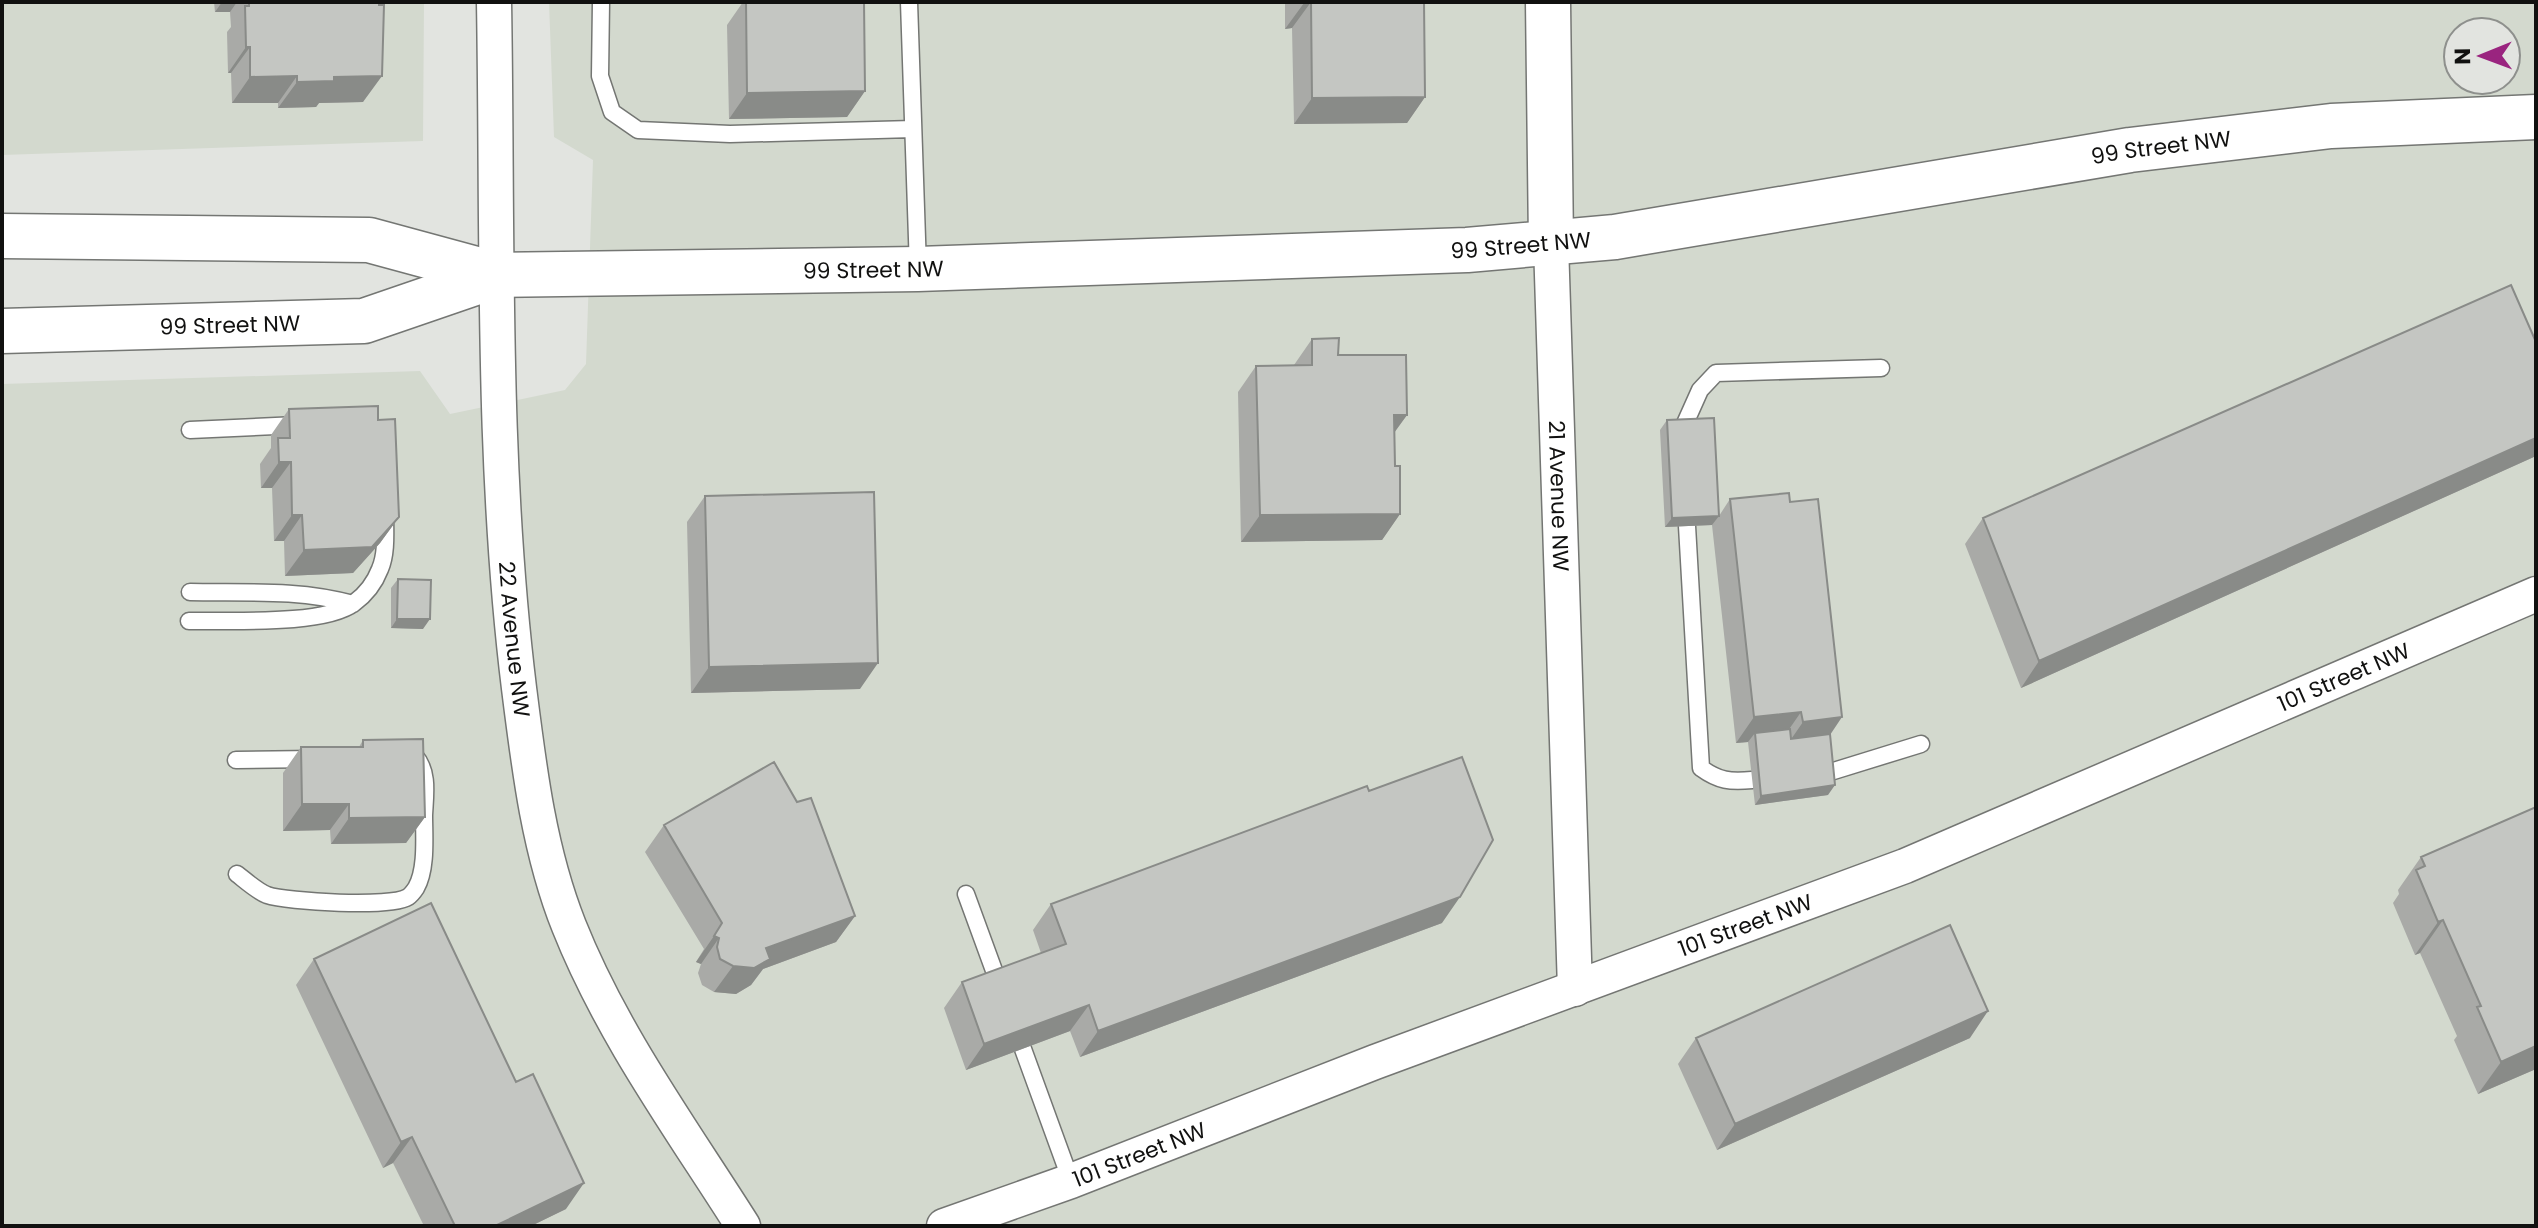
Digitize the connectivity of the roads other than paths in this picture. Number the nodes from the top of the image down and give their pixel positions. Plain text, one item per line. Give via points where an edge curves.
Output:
1 (494, 2) edge
2 (601, 2) edge
3 (909, 2) edge
4 (1548, 2) edge
5 (2536, 117) edge
6 (913, 129) junction
7 (2, 236) edge
8 (1551, 244) junction
9 (918, 269) junction
10 (498, 275) junction
11 (2, 331) edge
12 (1881, 368) dead end
13 (310, 425) edge
14 (1683, 428) edge
15 (190, 430) dead end
16 (385, 504) edge
17 (1687, 526) edge
18 (190, 592) dead end
19 (2536, 594) edge
20 (353, 604) junction
21 (189, 621) dead end
22 (1921, 744) dead end
23 (401, 750) edge
24 (331, 758) edge
25 (236, 760) dead end
26 (1827, 773) edge
27 (1752, 780) dead end
28 (237, 874) dead end
29 (966, 894) dead end
30 (1000, 987) edge
31 (1575, 989) junction
32 (1023, 1049) edge
33 (1071, 1181) junction
34 (743, 1226) edge
35 (944, 1226) edge

1 - 10 street, 22 Avenue NW
2 - 6 lane via 600,76 612,112 638,130 730,134
3 - 6 lane
4 - 8 street, 21 Avenue NW
5 - 8 street, 99 Street NW via 2331,126 2130,150
6 - 9 lane
7 - 10 street, 99 Street NW via 369,240
8 - 9 street, 99 Street NW
8 - 31 street, 21 Avenue NW
9 - 10 street, 99 Street NW
10 - 11 street, 99 Street NW via 364,321
10 - 34 street, 22 Avenue NW via 507,568 528,756 551,875 610,1015
12 - 14 lane via 1716,373 1700,390
13 - 15 lane
16 - 20 lane via 382,566
17 - 27 lane via 1701,768 1727,782
18 - 20 lane via 287,593
19 - 31 street, 101 Street NW via 1963,842
20 - 21 lane via 299,619
22 - 26 lane
23 - 28 lane via 422,765 425,781 421,874 407,898 291,900 264,894
24 - 25 lane
29 - 30 lane
31 - 33 street, 101 Street NW
32 - 33 lane
33 - 35 street, 101 Street NW

